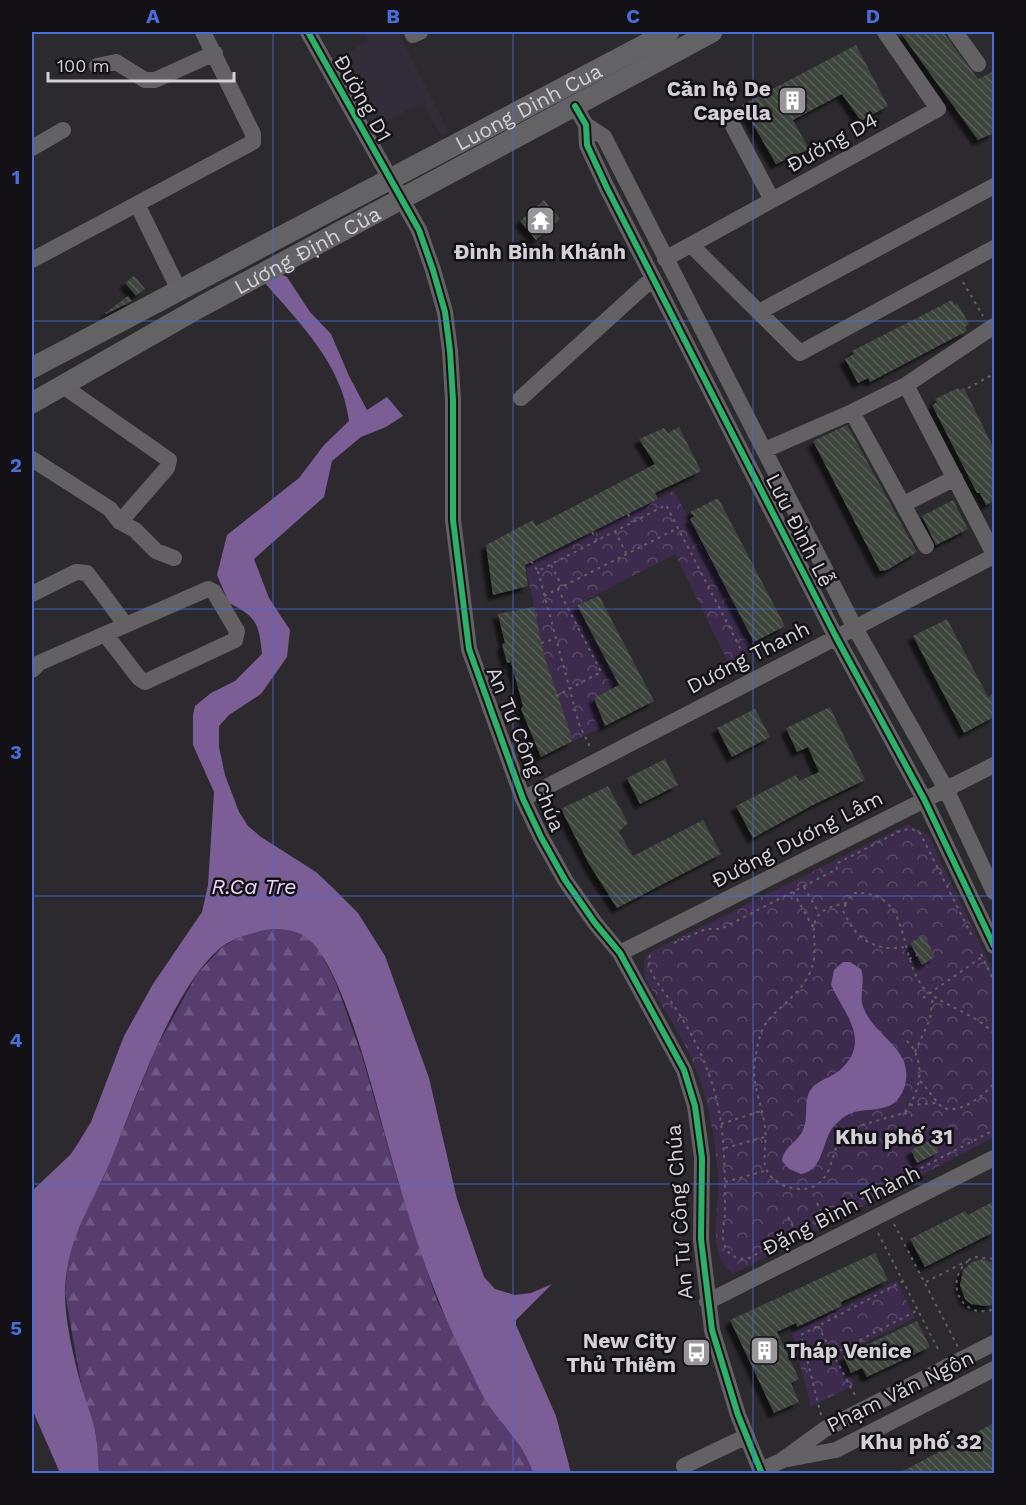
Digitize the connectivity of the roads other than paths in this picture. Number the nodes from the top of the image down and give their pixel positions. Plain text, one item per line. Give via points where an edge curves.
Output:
1 (203, 32) edge
2 (308, 32) edge
3 (411, 32) edge
4 (420, 32) edge
5 (669, 32) edge
6 (712, 32) edge
7 (885, 32) edge
8 (955, 32) edge
9 (215, 53) junction
10 (978, 64) dead end
11 (97, 66) dead end
12 (575, 106) junction
13 (732, 124) dead end
14 (586, 125) junction
15 (63, 130) dead end
16 (32, 148) edge
17 (389, 180) junction
18 (994, 186) edge
19 (772, 200) junction
20 (401, 201) junction
21 (138, 206) junction
22 (691, 245) junction
23 (994, 248) edge
24 (665, 259) junction
25 (32, 260) edge
26 (652, 279) junction
27 (179, 290) junction
28 (759, 312) junction
29 (992, 327) edge
30 (32, 368) edge
31 (906, 385) junction
32 (63, 386) junction
33 (521, 398) dead end
34 (32, 403) edge
35 (852, 412) junction
36 (765, 450) junction
37 (32, 459) edge
38 (955, 478) junction
39 (904, 504) junction
40 (120, 522) junction
41 (926, 546) dead end
42 (994, 555) edge
43 (174, 558) dead end
44 (32, 594) edge
45 (125, 624) junction
46 (855, 628) junction
47 (105, 634) junction
48 (836, 637) junction
49 (34, 662) edge
50 (994, 765) edge
51 (946, 789) junction
52 (523, 799) junction
53 (924, 799) junction
54 (994, 892) edge
55 (620, 952) junction
56 (986, 952) edge
57 (994, 1158) edge
58 (707, 1302) junction
59 (994, 1343) edge
60 (994, 1369) edge
61 (863, 1410) junction
62 (825, 1429) junction
63 (874, 1430) junction
64 (747, 1437) junction
65 (836, 1450) junction
66 (781, 1461) junction
67 (684, 1466) dead end
68 (761, 1472) edge

1 - 9 street
2 - 17 street, Đường D1
3 - 4 street
5 - 17 main road, Luong Dinh Cua
6 - 12 main road, Lương Định Của
7 - 19 street, Đường D4 via 938,110
8 - 10 street
9 - 11 street via 155,80 146,80 116,62
9 - 21 street via 253,134 253,142
12 - 14 street
12 - 20 main road, Lương Định Của
13 - 19 street
14 - 24 street, Lưu Đình Lễ via 604,137
14 - 26 street, Lưu Đình Lễ via 587,145
15 - 16 street
17 - 20 street, An Tư Công Chúa
17 - 27 main road, Lương Định Của
18 - 28 street
19 - 22 street, Đường D4
20 - 32 main road, Lương Định Của via 202,306
20 - 52 street, An Tư Công Chúa via 419,230 445,312 453,400 453,520 469,649
21 - 25 street
21 - 27 street
22 - 24 street, Đường D4
22 - 28 street
23 - 28 street via 801,353
24 - 36 street, Lưu Đình Lễ
26 - 33 street
26 - 48 street, Lưu Đình Lễ
27 - 30 main road, Lương Định Của
29 - 31 street
31 - 35 street
31 - 38 street
32 - 34 main road, Lương Định Của
32 - 40 street via 169,460 167,468
35 - 36 street
35 - 39 street
36 - 46 street, Lưu Đình Lễ
37 - 40 street via 110,510
38 - 39 street
38 - 42 street
39 - 41 street
40 - 43 street via 135,530 156,551
42 - 46 street, Dương Thanh
44 - 45 street via 76,572 87,573
45 - 47 street
45 - 47 street via 208,589 214,592 237,631 235,640 146,682
46 - 48 street, Dương Thanh
46 - 51 street, Lưu Đình Lễ
47 - 49 street
48 - 52 street, Dương Thanh
48 - 53 street, Lưu Đình Lễ
50 - 51 street, Đường Dương Lâm
51 - 53 street, Đường Dương Lâm
51 - 54 street, Lưu Đình Lễ
52 - 55 street, An Tư Công Chúa via 565,880
53 - 55 street, Đường Dương Lâm
53 - 56 street, Lưu Đình Lễ
55 - 58 street, An Tư Công Chúa via 684,1070 695,1106 702,1158 700,1239
57 - 58 street, Đặng Bình Thành
58 - 64 street, An Tư Công Chúa via 712,1330
59 - 61 street, Phạm Văn Ngôn
60 - 63 street, Phạm Văn Ngôn
61 - 62 street, Phạm Văn Ngôn
61 - 63 street
62 - 65 street
62 - 66 street, Phạm Văn Ngôn
63 - 65 street, Phạm Văn Ngôn
64 - 67 street
64 - 68 street, An Tư Công Chúa
65 - 66 street, Phạm Văn Ngôn
66 - 68 street

